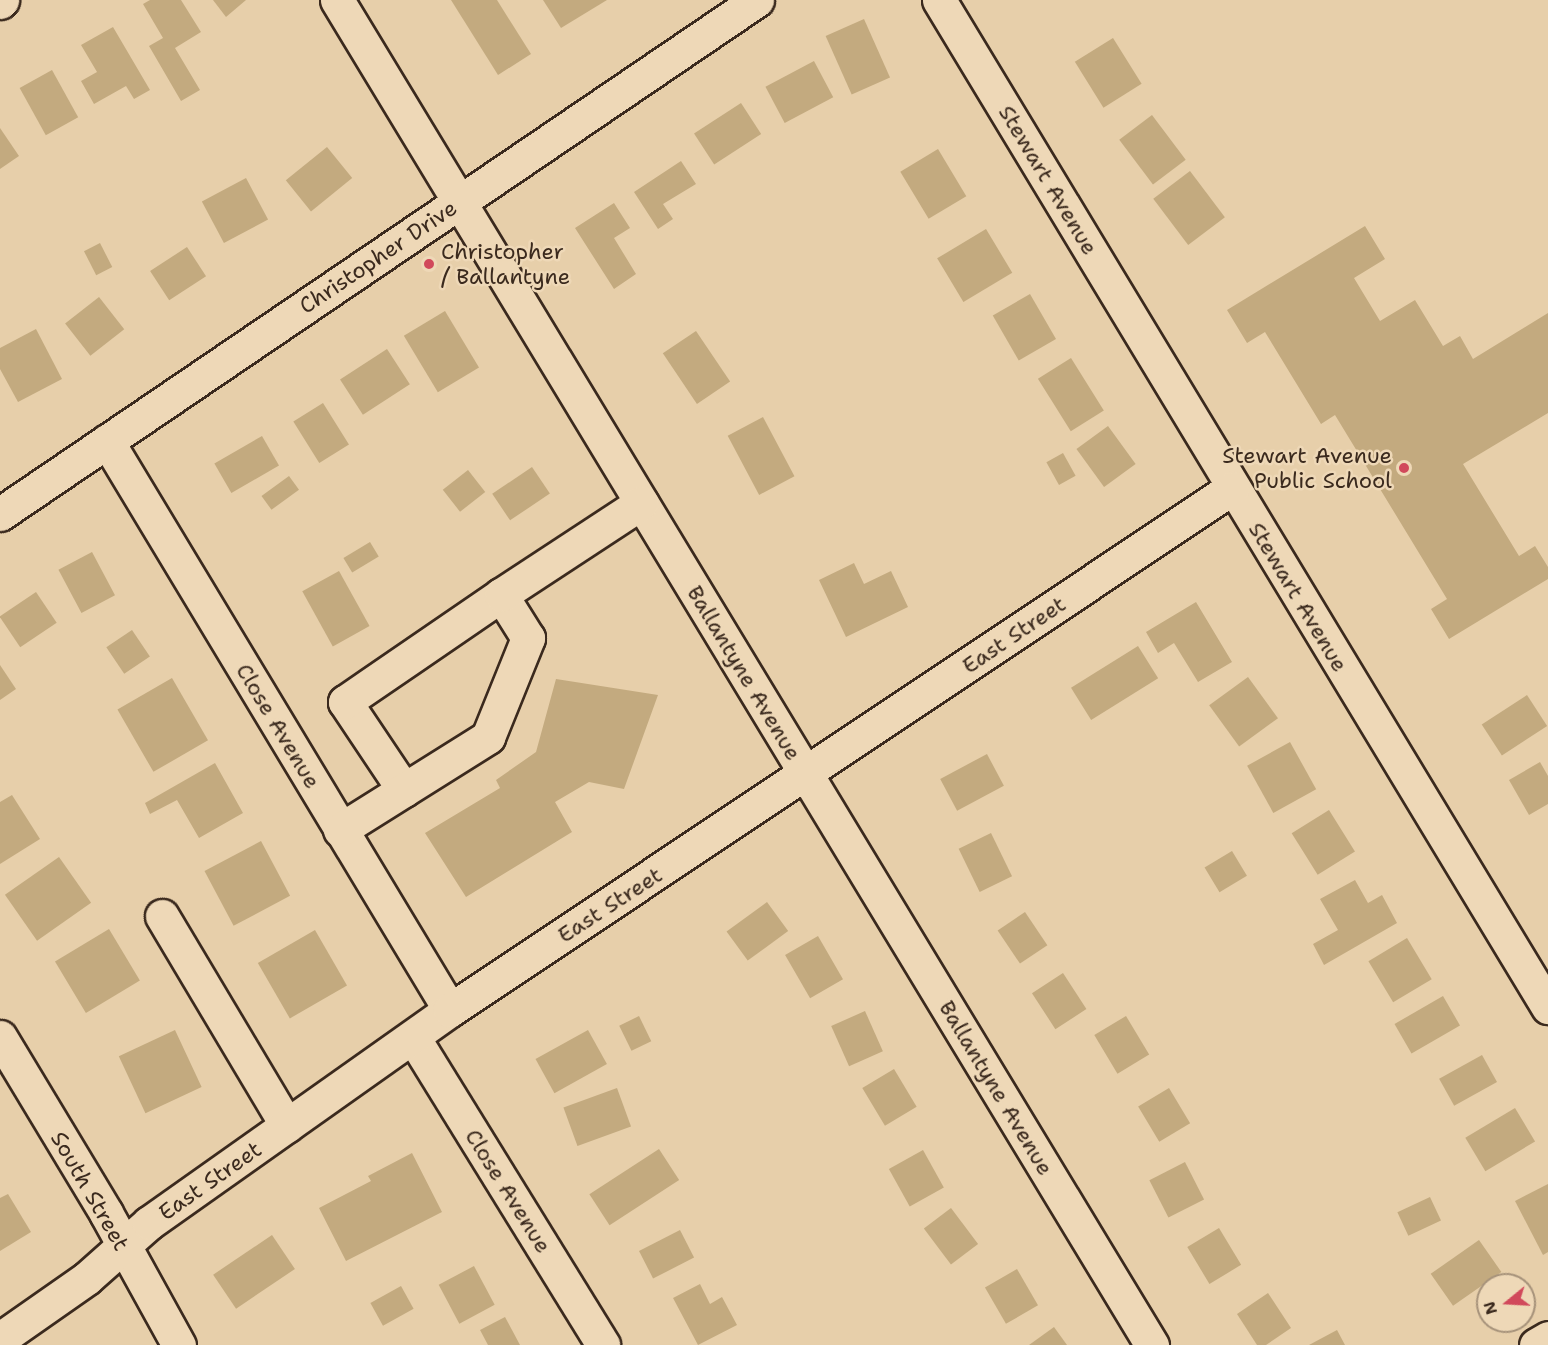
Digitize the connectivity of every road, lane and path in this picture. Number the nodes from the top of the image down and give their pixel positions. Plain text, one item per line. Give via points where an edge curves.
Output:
1 (337, 0) edge
2 (757, 0) edge
3 (939, 0) edge
4 (459, 201) junction
5 (107, 441) junction
6 (1232, 488) junction
7 (640, 503) junction
8 (0, 514) edge
9 (501, 595) junction
10 (806, 776) junction
11 (404, 790) junction
12 (340, 830) junction
13 (162, 916) dead end
14 (1548, 1007) edge
15 (450, 1010) junction
16 (0, 1037) edge
17 (413, 1037) junction
18 (287, 1126) junction
19 (122, 1246) junction
20 (1548, 1338) edge
21 (0, 1339) edge
22 (179, 1345) edge
23 (603, 1345) edge
24 (1152, 1345) edge
25 (1536, 1345) edge

1 - 4 street, Ballantyne Avenue
2 - 4 street, Christopher Drive
3 - 6 street, Stewart Avenue
4 - 5 street, Christopher Drive
4 - 7 street, Ballantyne Avenue
5 - 8 street, Christopher Drive
5 - 12 street, Close Avenue
6 - 10 street, East Street
6 - 14 street, Stewart Avenue
7 - 9 street
7 - 10 street, Ballantyne Avenue
9 - 11 street via 528,638 488,737
9 - 11 street via 345,702
10 - 15 street, East Street
10 - 24 street, Ballantyne Avenue
11 - 12 street
12 - 15 street, Close Avenue
13 - 18 street
15 - 17 street, East Street
16 - 19 street, South Street
17 - 18 street, East Street
17 - 23 street, Close Avenue
18 - 19 street, East Street
19 - 21 street, East Street via 87,1278
19 - 22 street, South Street
20 - 25 street

